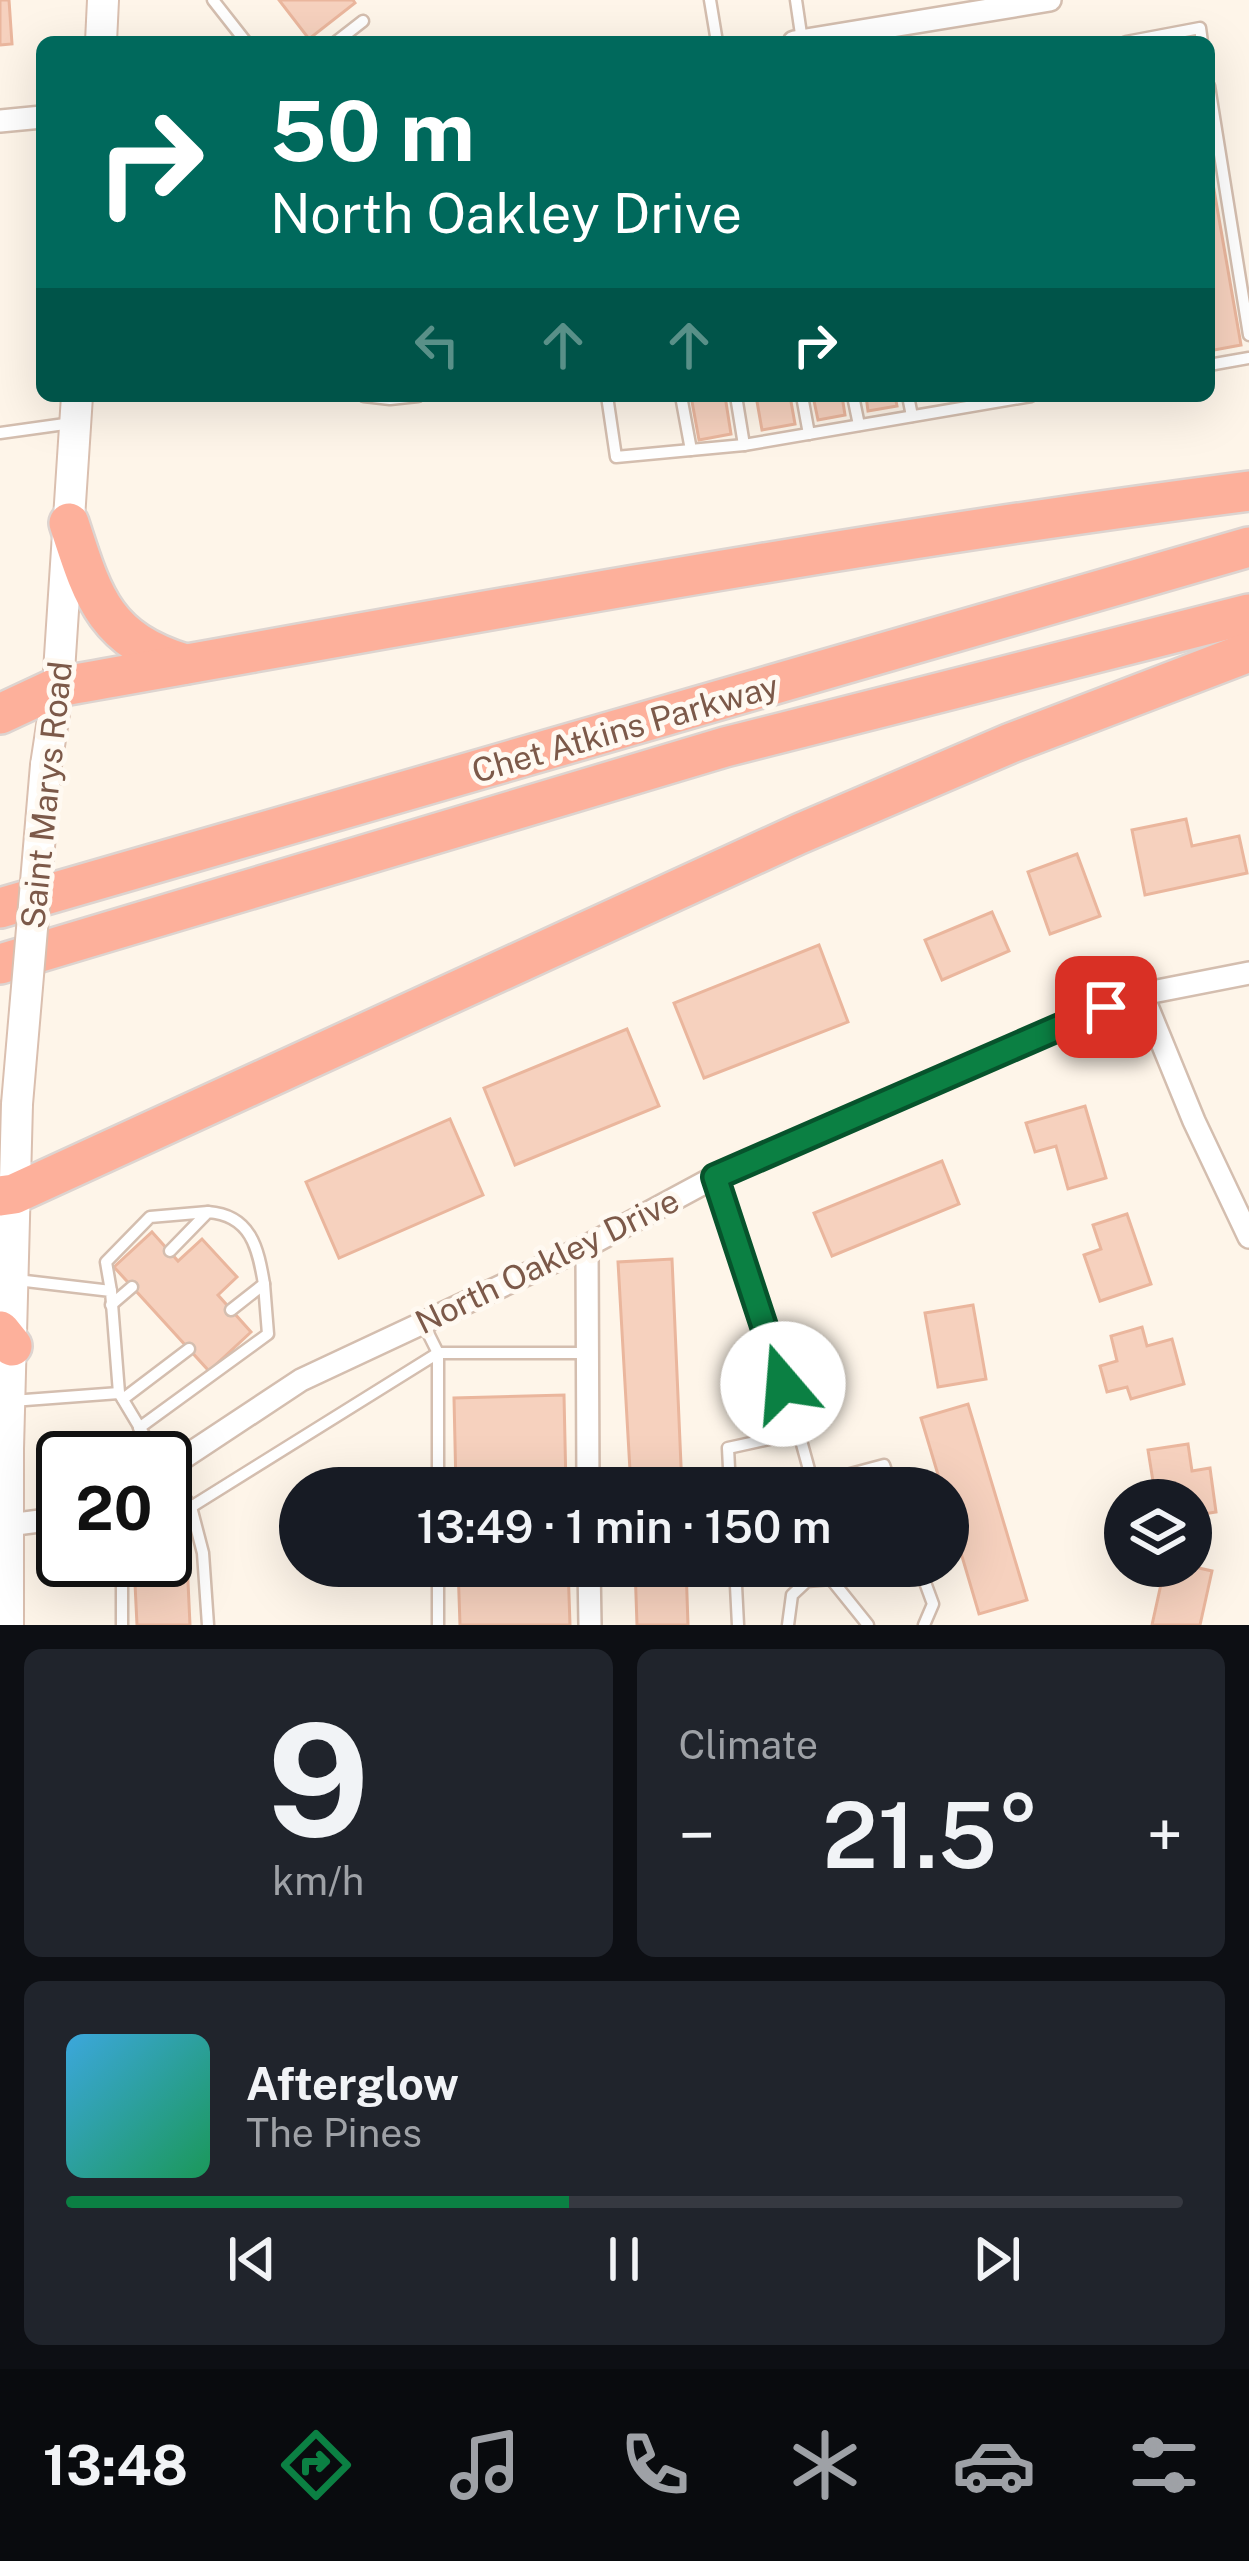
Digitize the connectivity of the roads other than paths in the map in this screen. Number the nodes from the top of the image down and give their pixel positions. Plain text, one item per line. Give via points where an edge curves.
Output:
1 (103, 0) edge
2 (213, 0) edge
3 (710, 0) edge
4 (796, 0) edge
5 (1050, 0) edge
6 (363, 21) dead end
7 (100, 36) edge
8 (241, 36) edge
9 (344, 36) edge
10 (716, 36) edge
11 (798, 36) edge
12 (829, 36) edge
13 (1162, 36) edge
14 (1201, 36) edge
15 (36, 118) edge
16 (0, 121) edge
17 (1215, 123) edge
18 (1249, 335) edge
19 (1249, 358) edge
20 (1215, 364) edge
21 (608, 402) edge
22 (682, 402) edge
23 (737, 402) edge
24 (803, 402) edge
25 (854, 402) edge
26 (909, 402) edge
27 (976, 402) edge
28 (76, 409) edge
29 (912, 416) junction
30 (859, 425) junction
31 (0, 434) edge
32 (809, 434) junction
33 (744, 445) junction
34 (691, 450) junction
35 (1249, 491) edge
36 (69, 523) junction
37 (1249, 548) edge
38 (1249, 614) edge
39 (1249, 652) edge
40 (185, 664) junction
41 (58, 687) junction
42 (0, 714) edge
43 (0, 908) edge
44 (0, 964) edge
45 (1249, 973) edge
46 (1142, 994) junction
47 (715, 1177) junction
48 (7, 1195) edge
49 (208, 1212) junction
50 (1249, 1237) edge
51 (586, 1246) junction
52 (170, 1251) dead end
53 (12, 1280) junction
54 (264, 1284) junction
55 (133, 1287) dead end
56 (111, 1298) junction
57 (231, 1310) dead end
58 (423, 1323) junction
59 (6, 1349) edge
60 (189, 1349) dead end
61 (438, 1353) junction
62 (587, 1353) junction
63 (121, 1396) junction
64 (8, 1401) junction
65 (796, 1426) junction
66 (139, 1428) junction
67 (141, 1431) edge
68 (4, 1449) edge
69 (192, 1452) edge
70 (438, 1467) edge
71 (589, 1467) edge
72 (729, 1467) edge
73 (808, 1467) edge
74 (192, 1506) edge
75 (192, 1511) edge
76 (36, 1521) edge
77 (3, 1525) edge
78 (120, 1587) edge
79 (438, 1587) edge
80 (589, 1587) edge
81 (736, 1587) edge
82 (800, 1587) edge
83 (837, 1587) edge
84 (927, 1587) edge
85 (8, 1625) edge
86 (122, 1625) edge
87 (208, 1625) edge
88 (438, 1625) edge
89 (590, 1625) edge
90 (738, 1625) edge
91 (788, 1625) edge
92 (868, 1625) edge
93 (924, 1625) edge

1 - 7 main road
2 - 8 lane
3 - 10 lane
4 - 11 lane
5 - 12 street
6 - 9 lane
13 - 14 lane via 1200,28
15 - 16 street
17 - 18 lane
19 - 20 lane
21 - 34 lane via 616,457
22 - 34 lane
23 - 33 lane
24 - 32 lane
25 - 30 lane
26 - 29 lane
27 - 29 lane
28 - 31 lane
28 - 36 main road, Saint Marys Road
29 - 30 lane
30 - 32 lane
32 - 33 lane
33 - 34 lane
35 - 40 highway
36 - 40 highway via 104,612 155,655
36 - 41 main road, Saint Marys Road
37 - 43 highway, Chet Atkins Parkway
38 - 44 highway, Chet Atkins Parkway via 725,747
39 - 48 highway via 799,834
40 - 41 highway
41 - 42 highway
41 - 48 main road, Saint Marys Road, bridge
45 - 46 street, North Oakley Drive
46 - 47 street, North Oakley Drive
46 - 50 street
47 - 51 street, North Oakley Drive
47 - 65 lane
48 - 53 main road, Saint Marys Road
49 - 52 lane
49 - 54 lane via 235,1218 250,1234
49 - 56 lane via 150,1217 106,1262
51 - 58 street, North Oakley Drive
51 - 62 street
53 - 56 lane
53 - 59 main road, Saint Marys Road
54 - 57 lane
54 - 66 lane via 268,1334
55 - 56 lane
56 - 63 lane
58 - 61 lane
58 - 69 street, North Oakley Drive via 301,1380
59 - 64 main road, Saint Marys Road
60 - 63 lane
61 - 62 lane
61 - 70 lane
61 - 74 lane
62 - 71 street
63 - 64 lane
63 - 66 lane
64 - 68 main road, Saint Marys Road
65 - 72 lane via 728,1448
65 - 73 lane
66 - 67 lane
68 - 77 main road, Saint Marys Road
75 - 87 lane
76 - 77 street
77 - 85 main road, Saint Marys Road
78 - 86 lane
79 - 88 lane
80 - 89 street
81 - 90 lane
82 - 91 lane
83 - 92 lane
84 - 93 lane via 933,1604

